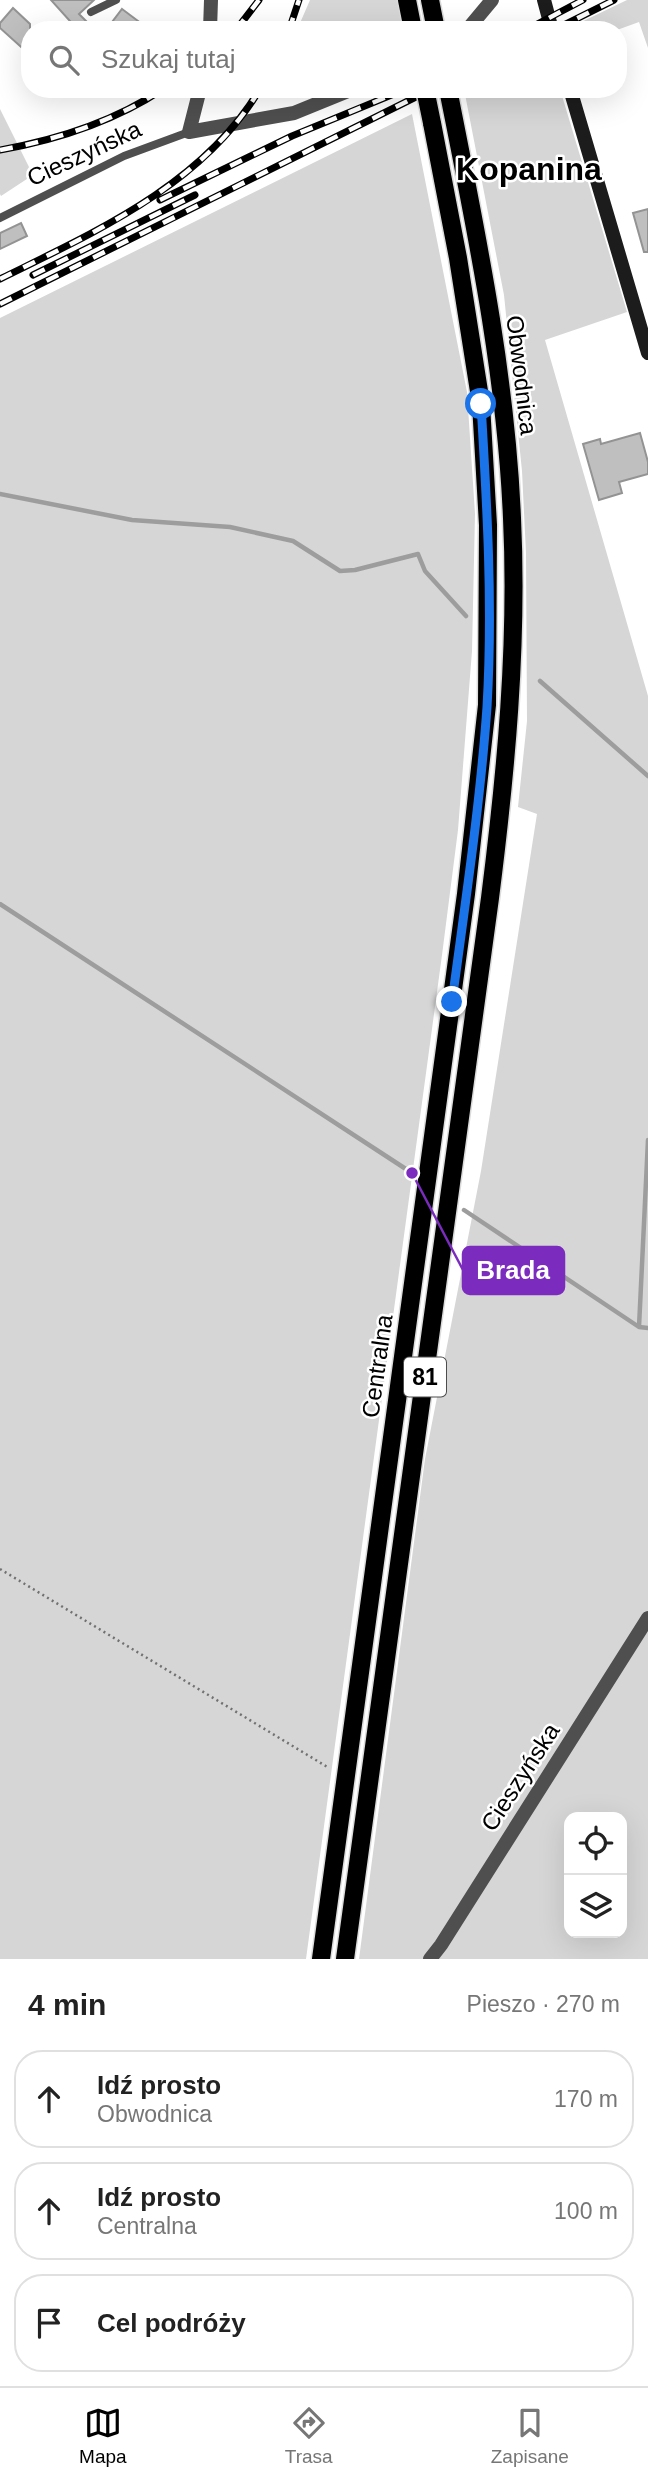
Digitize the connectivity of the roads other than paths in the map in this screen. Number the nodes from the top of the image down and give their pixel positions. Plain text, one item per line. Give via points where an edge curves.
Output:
1 (116, 0) edge
2 (211, 0) edge
3 (407, 0) edge
4 (430, 0) edge
5 (492, 0) edge
6 (544, 0) edge
7 (91, 12) dead end
8 (210, 21) edge
9 (411, 21) edge
10 (434, 21) edge
11 (474, 21) edge
12 (550, 21) edge
13 (197, 98) edge
14 (332, 98) edge
15 (427, 98) edge
16 (450, 98) edge
17 (573, 98) edge
18 (188, 132) junction
19 (0, 218) edge
20 (648, 353) edge
21 (480, 778) joint
22 (503, 795) joint
23 (648, 1618) edge
24 (321, 1959) edge
25 (345, 1959) edge
26 (430, 1959) edge

1 - 7 lane
2 - 8 street
3 - 9 main road
4 - 10 main road
5 - 11 street
6 - 12 street
13 - 18 street
14 - 18 street, Cieszyńska via 295,113
15 - 21 main road, Obwodnica / 81, bridge via 481,404 489,623
16 - 22 main road, Obwodnica / 81 via 503,404 512,517 513,627
17 - 20 street
18 - 19 lane, Cieszyńska via 124,156
21 - 24 main road, Centralna / 81
22 - 25 main road, Centralna / 81
23 - 26 street, Cieszyńska

